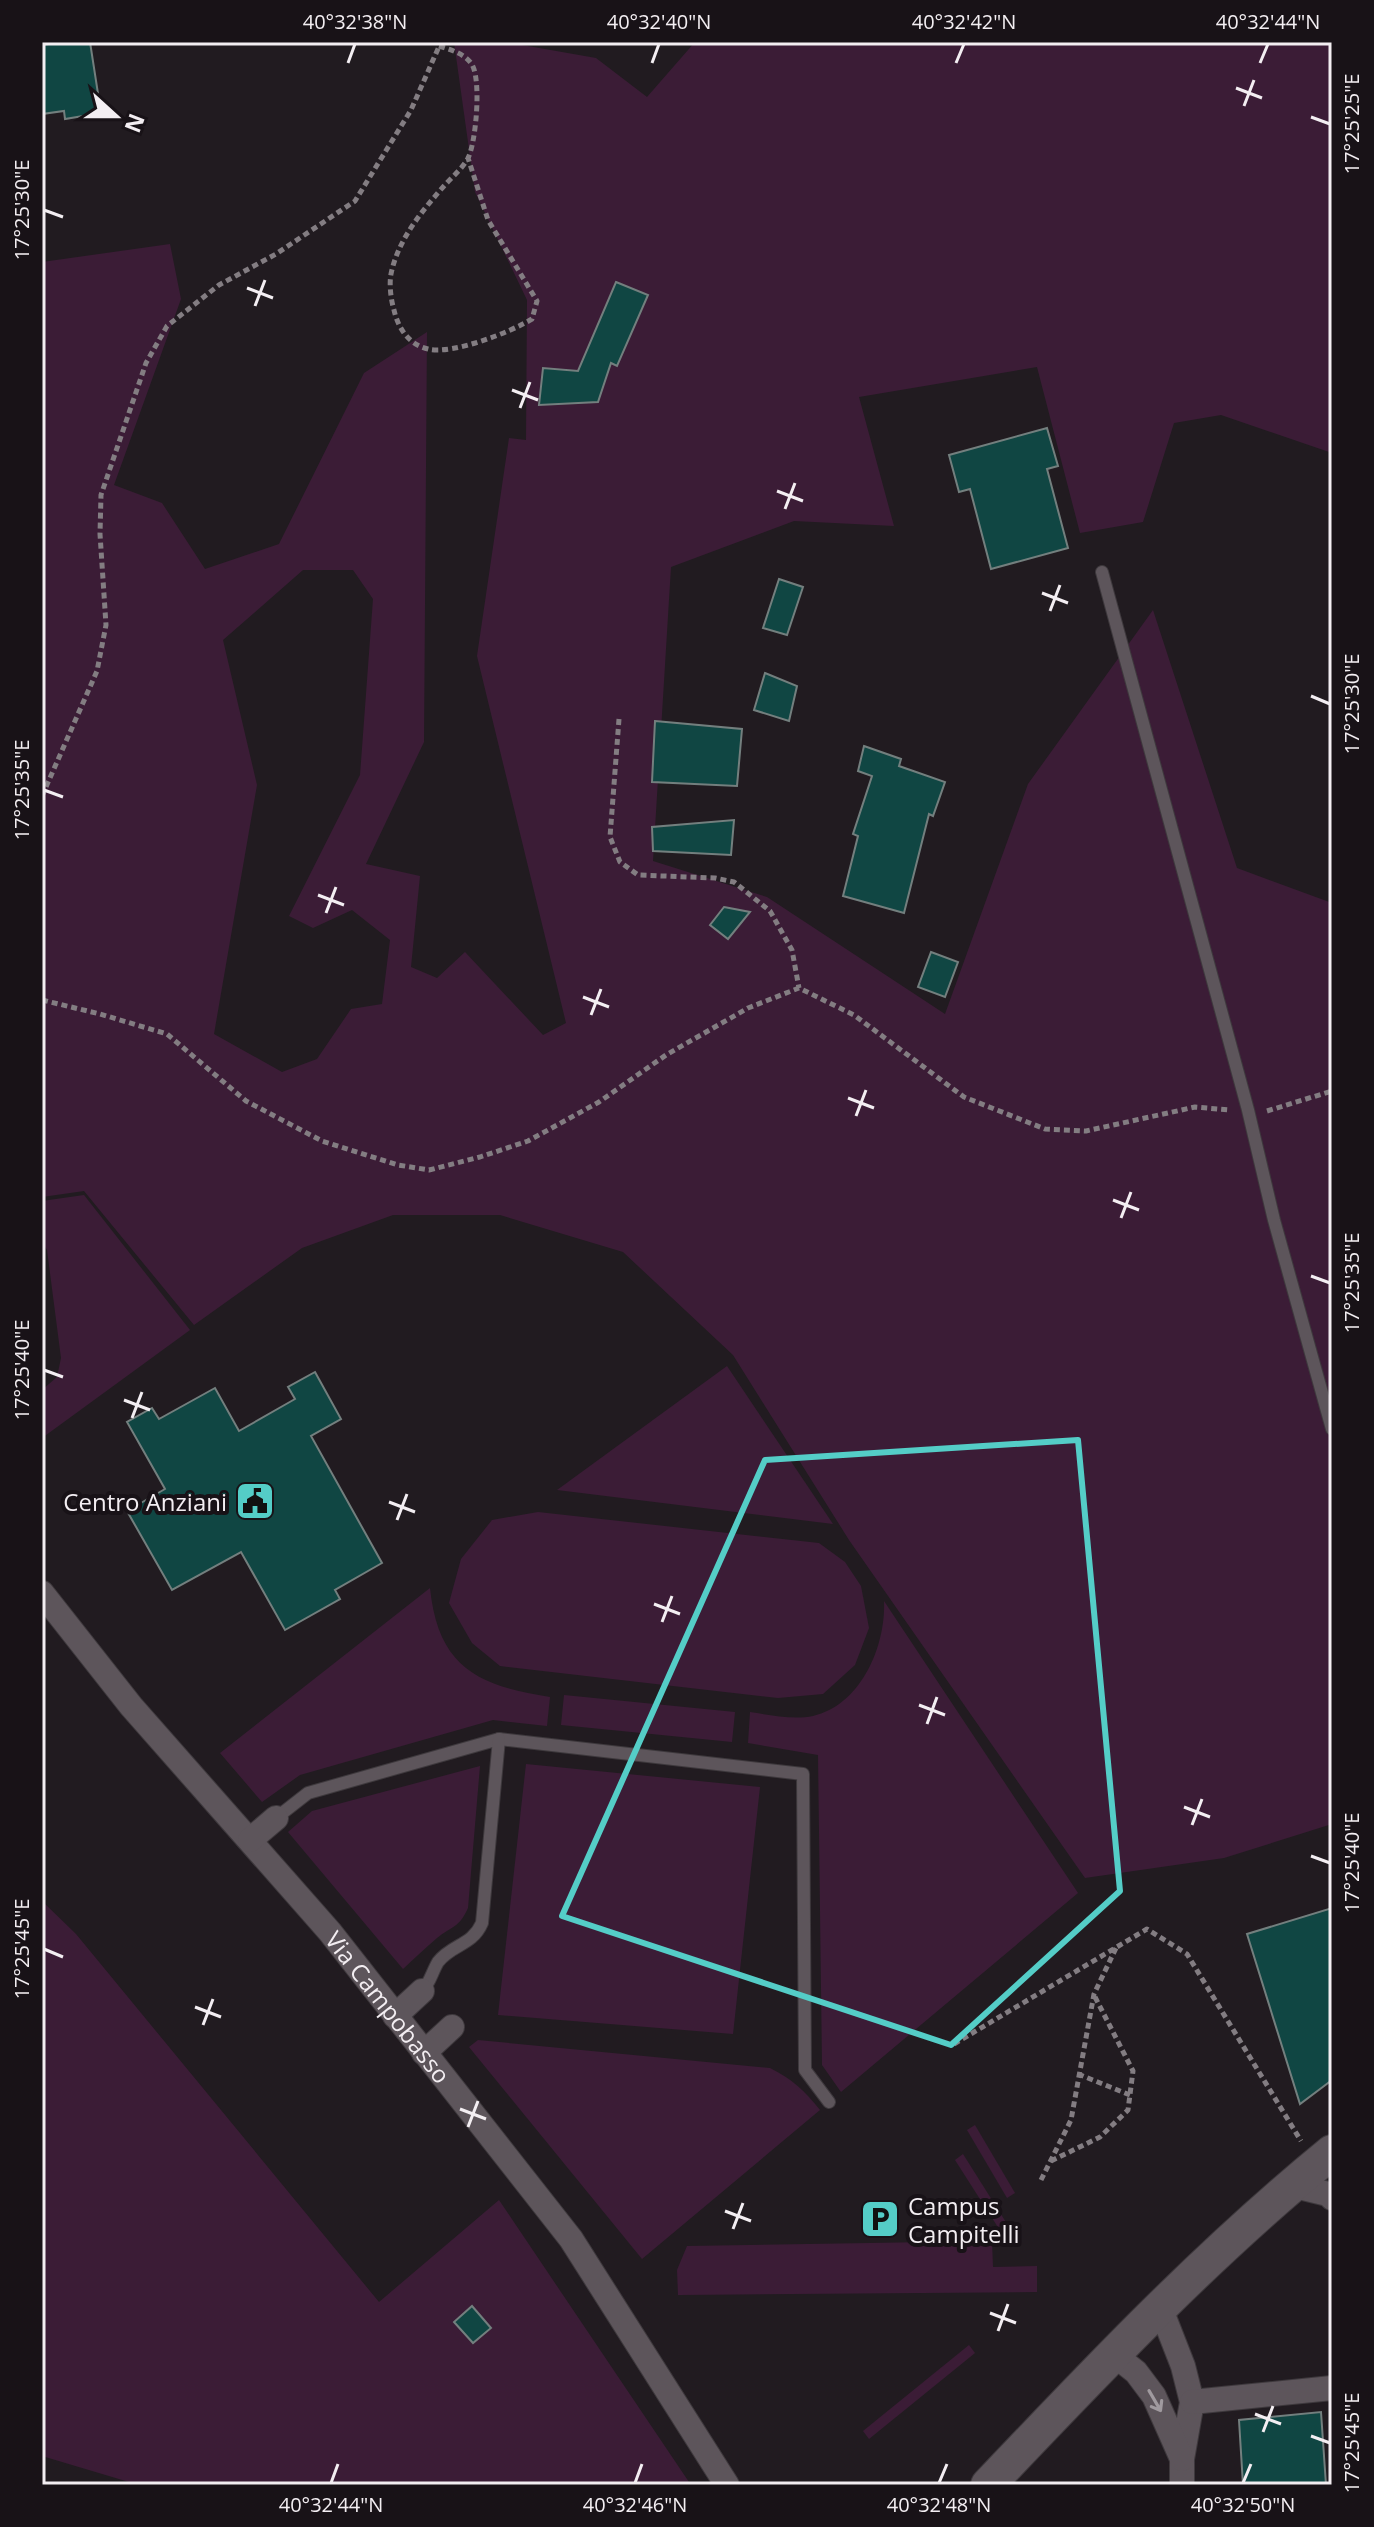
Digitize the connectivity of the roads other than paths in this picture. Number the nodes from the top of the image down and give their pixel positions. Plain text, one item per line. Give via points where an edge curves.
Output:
1 (1102, 572) dead end
2 (1332, 1429) edge
3 (42, 1593) edge
4 (499, 1739) junction
5 (276, 1818) joint
6 (250, 1840) junction
7 (422, 1991) joint
8 (395, 2016) junction
9 (452, 2027) dead end
10 (424, 2053) junction
11 (829, 2102) dead end
12 (1313, 2167) edge
13 (1332, 2198) edge
14 (1160, 2307) junction
15 (1112, 2353) junction
16 (1332, 2388) edge
17 (1192, 2402) junction
18 (1182, 2459) junction
19 (727, 2485) edge
20 (988, 2485) edge
21 (1182, 2485) edge

1 - 2 lane
3 - 6 street, Via Campobasso via 131,1706
4 - 5 lane via 308,1793
4 - 7 lane via 482,1923 471,1940 438,1963
4 - 11 lane via 803,1774 805,2070
5 - 6 street
6 - 8 street, Via Campobasso
7 - 8 street
8 - 10 street, Via Campobasso
9 - 10 street
10 - 19 street, Via Campobasso via 571,2239
12 - 13 street
12 - 14 main road
14 - 15 main road
14 - 17 street
15 -> 18 street via 1154,2396
15 - 20 main road
16 - 17 street
17 - 18 street
18 - 21 street

